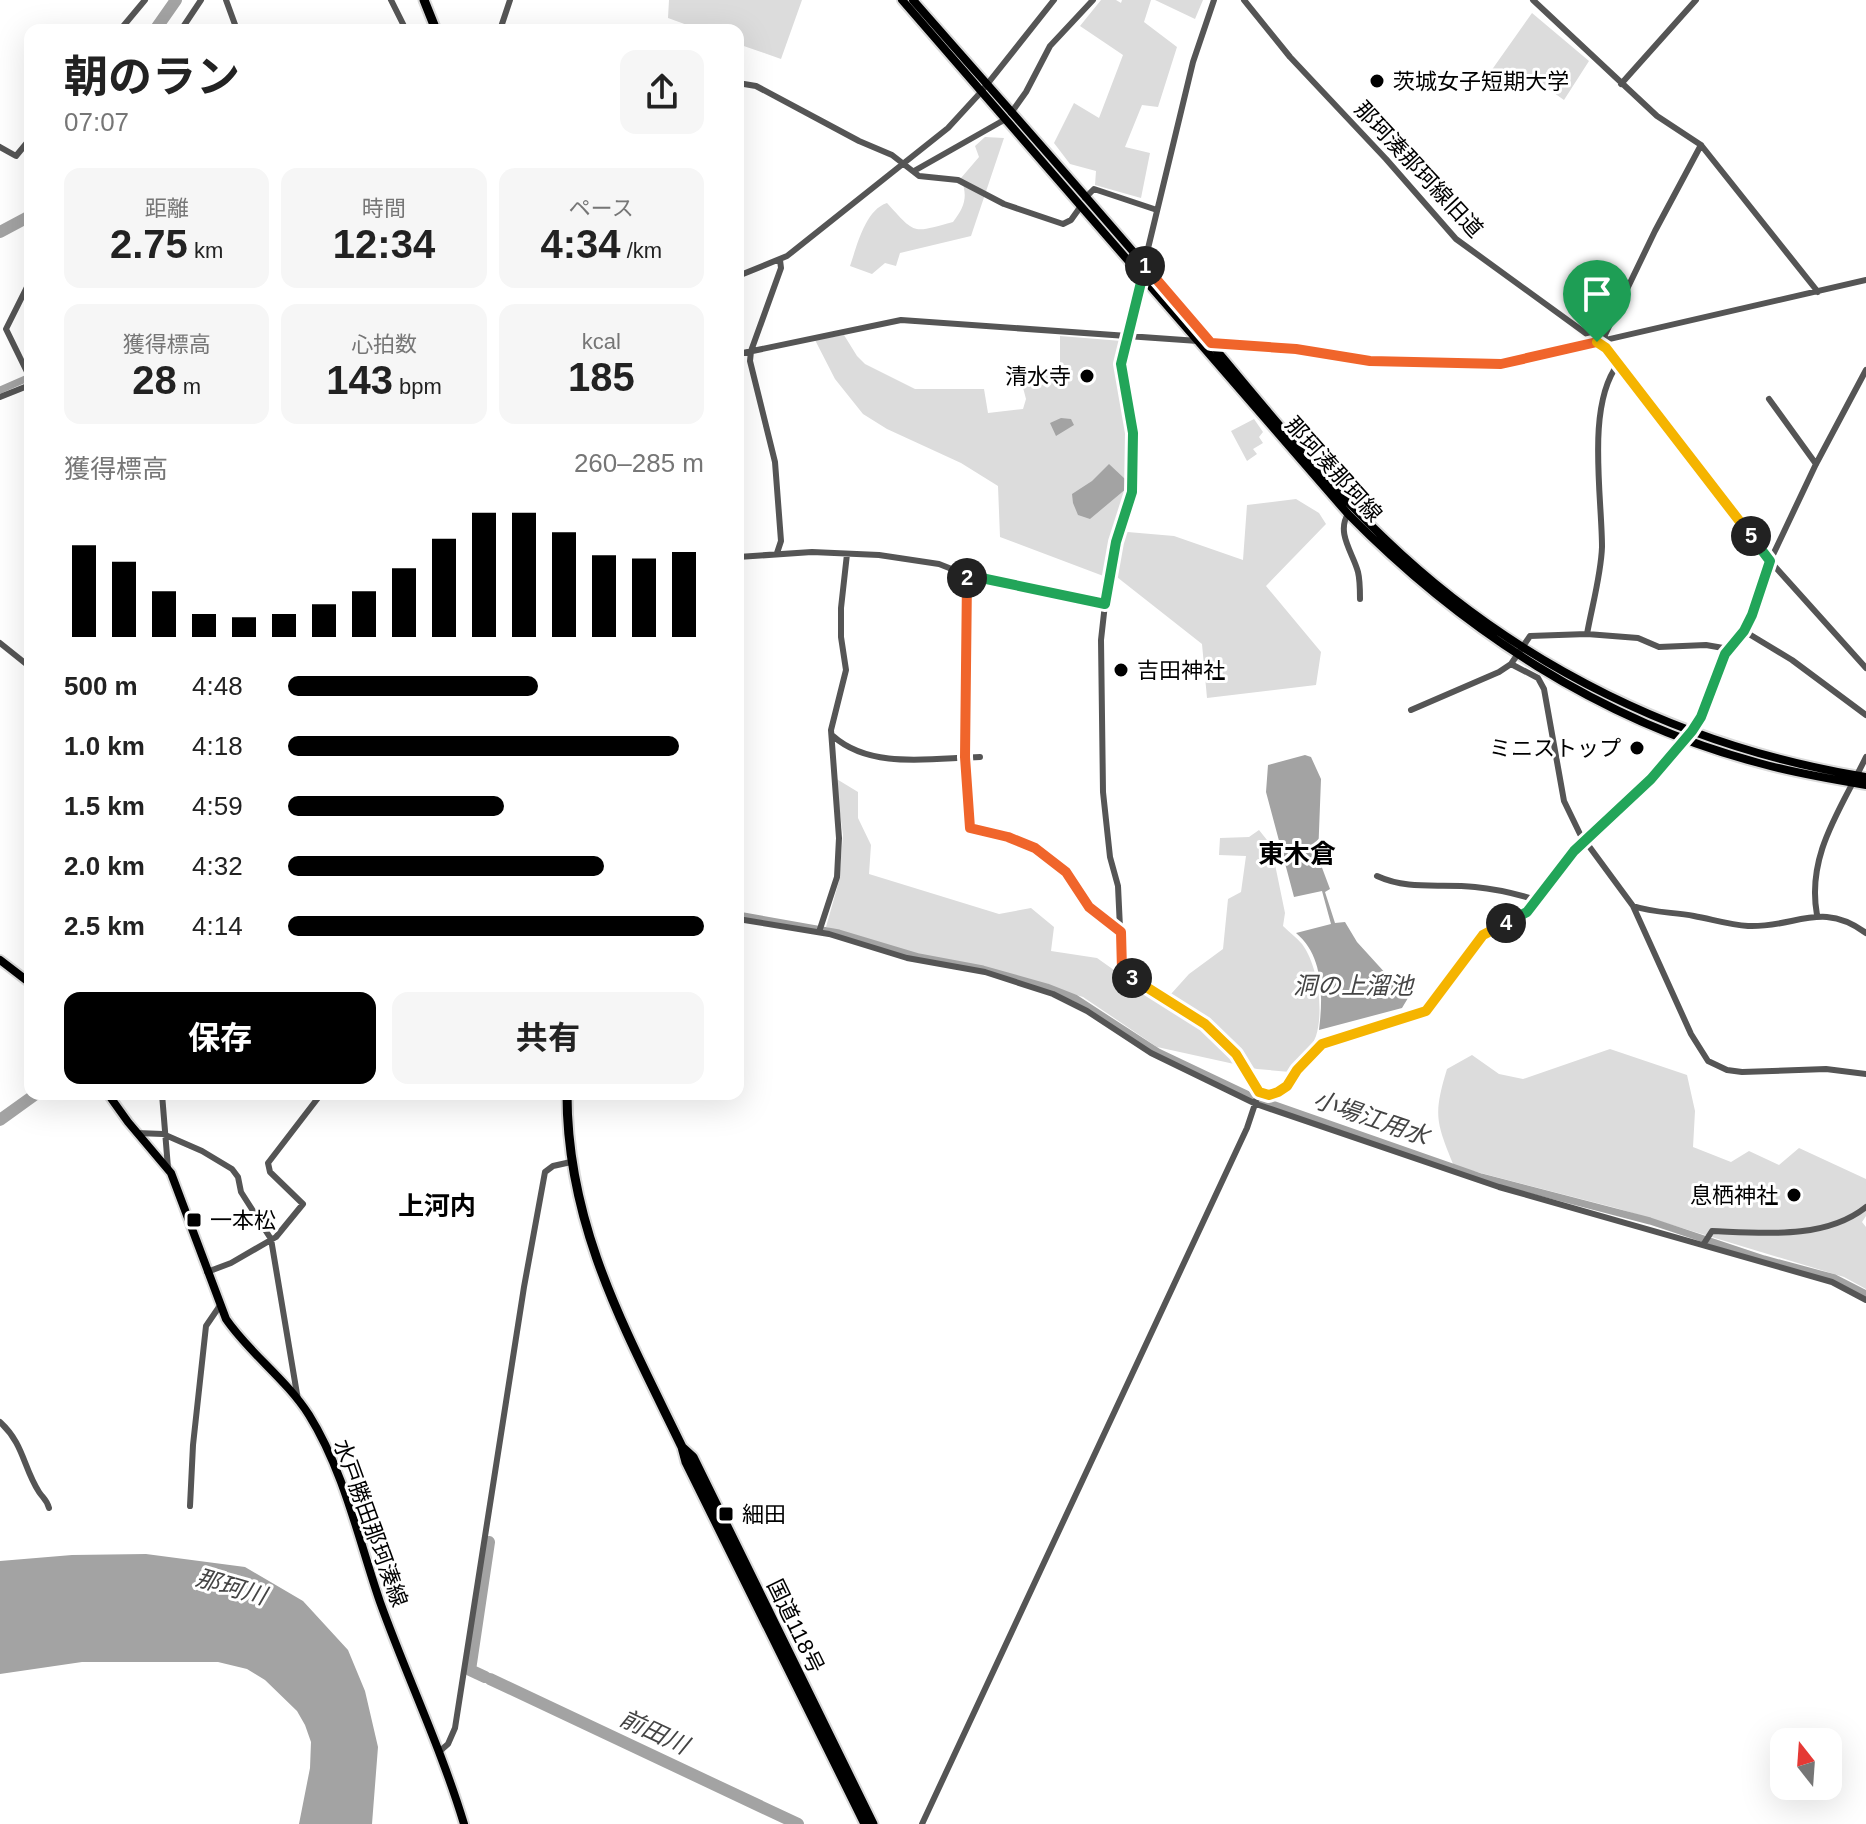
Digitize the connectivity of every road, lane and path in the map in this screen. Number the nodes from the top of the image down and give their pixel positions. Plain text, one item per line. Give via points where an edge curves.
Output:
1 (145, 0) edge
2 (201, 0) edge
3 (226, 0) edge
4 (391, 0) edge
5 (424, 0) edge
6 (510, 0) edge
7 (902, 0) edge
8 (913, 0) edge
9 (1054, 0) edge
10 (1093, 0) edge
11 (1214, 0) edge
12 (1244, 0) edge
13 (1533, 0) edge
14 (1696, 0) edge
15 (125, 24) edge
16 (185, 24) edge
17 (235, 24) edge
18 (403, 24) edge
19 (434, 24) edge
20 (502, 24) edge
21 (744, 84) edge
22 (1621, 84) junction
23 (984, 88) junction
24 (1008, 116) junction
25 (1701, 145) junction
26 (24, 146) edge
27 (0, 147) edge
28 (903, 164) junction
29 (914, 171) junction
30 (1083, 202) junction
31 (1157, 210) junction
32 (780, 260) junction
33 (1144, 266) junction
34 (744, 274) edge
35 (1142, 277) junction
36 (1866, 280) edge
37 (1818, 292) junction
38 (24, 293) edge
39 (1126, 337) junction
40 (1196, 341) junction
41 (1599, 341) junction
42 (1211, 343) junction
43 (751, 351) junction
44 (744, 353) edge
45 (24, 364) edge
46 (1618, 364) junction
47 (1866, 370) edge
48 (24, 387) edge
49 (0, 397) edge
50 (1769, 399) dead end
51 (1816, 464) junction
52 (1348, 514) junction
53 (777, 553) junction
54 (847, 554) junction
55 (744, 556) edge
56 (1770, 561) junction
57 (967, 575) junction
58 (1360, 599) dead end
59 (1105, 604) junction
60 (1744, 631) junction
61 (1587, 634) junction
62 (0, 643) edge
63 (1729, 649) junction
64 (1519, 650) junction
65 (24, 662) edge
66 (1511, 664) junction
67 (1866, 668) edge
68 (1411, 710) dead end
69 (1866, 715) edge
70 (1692, 731) junction
71 (833, 736) junction
72 (1684, 739) junction
73 (965, 757) junction
74 (980, 757) dead end
75 (1866, 757) edge
76 (1859, 779) edge
77 (1866, 785) edge
78 (1585, 840) junction
79 (1377, 876) dead end
80 (1537, 900) junction
81 (1633, 906) junction
82 (1817, 915) junction
83 (744, 920) edge
84 (820, 929) junction
85 (1121, 932) junction
86 (1866, 933) edge
87 (0, 960) edge
88 (24, 978) edge
89 (1866, 1074) edge
90 (1258, 1099) junction
91 (112, 1100) edge
92 (162, 1100) edge
93 (316, 1100) edge
94 (567, 1100) edge
95 (137, 1133) junction
96 (163, 1134) junction
97 (571, 1162) junction
98 (168, 1168) junction
99 (1866, 1207) edge
100 (271, 1239) junction
101 (1705, 1241) junction
102 (207, 1272) junction
103 (1866, 1300) edge
104 (219, 1307) junction
105 (298, 1400) junction
106 (0, 1422) edge
107 (682, 1447) junction
108 (190, 1506) dead end
109 (49, 1508) dead end
110 (440, 1751) junction
111 (464, 1824) edge
112 (865, 1824) edge
113 (873, 1824) edge
114 (922, 1824) edge

1 - 15 street
2 - 16 street
3 - 17 street
4 - 18 street
5 - 19 highway
6 - 20 street
7 - 23 main road, 那珂湊那珂線
8 - 23 main road, 那珂湊那珂線
9 - 23 street
10 - 24 street via 1050,46
11 - 31 street via 1193,62
12 - 41 street, 那珂湊那珂線旧道 via 1456,239
13 - 22 street
14 - 22 street
21 - 28 street
22 - 25 street
23 - 24 main road, 那珂湊那珂線
23 - 28 street via 948,128
24 - 29 street
24 - 30 main road, 那珂湊那珂線
25 - 37 street
25 - 41 street
26 - 27 street via 16,156
28 - 29 street
28 - 32 street
29 - 30 street via 958,180 1004,204 1063,224
30 - 31 street via 1094,189
30 - 33 main road, 那珂湊那珂線
30 - 35 main road, 那珂湊那珂線
31 - 33 street
32 - 34 street
32 - 43 street
33 - 35 street
33 - 42 main road, 那珂湊那珂線
35 - 39 street
35 - 40 main road, 那珂湊那珂線
36 - 37 street
37 - 41 street
38 - 45 street via 6,329
39 - 40 street
39 - 43 street via 901,320
39 - 59 street via 1121,364 1133,433 1132,492 1109,568
40 - 42 street
40 - 52 main road, 那珂湊那珂線
41 - 42 street via 1501,364 1370,361
41 - 46 street, 那珂湊那珂線旧道
42 - 64 main road, 那珂湊那珂線 via 1386,540
43 - 44 street
43 - 53 street via 775,462 781,541
46 - 56 street, 那珂湊那珂線旧道
46 - 61 street via 1603,405 1598,459 1602,550
47 - 51 street
48 - 49 street
50 - 51 street
51 - 56 street
52 - 58 street via 1343,531 1358,573
52 - 64 main road, 那珂湊那珂線 via 1424,587
53 - 54 street
53 - 55 street
54 - 57 street via 939,564
54 - 71 street via 841,608 846,670
56 - 60 street
56 - 67 street, 那珂湊那珂線旧道
57 - 59 street
57 - 73 street
59 - 85 street via 1103,792
60 - 63 street
60 - 69 street
61 - 63 street via 1638,638 1659,647
61 - 64 street via 1530,636
62 - 65 street
63 - 70 street
64 - 66 street
64 - 70 main road, 那珂湊那珂線 via 1612,698
64 - 72 main road, 那珂湊那珂線 via 1587,695
66 - 68 street
66 - 78 street via 1538,678 1544,689 1564,801
70 - 72 street
70 - 76 main road, 那珂湊那珂線 via 1760,755
71 - 73 street via 857,751 883,757
71 - 84 street via 837,877
72 - 76 main road, 那珂湊那珂線 via 1758,763
72 - 78 street via 1651,779
73 - 74 street
73 - 85 street via 970,828 1035,848 1066,872 1089,907
75 - 76 street
76 - 77 main road, 那珂湊那珂線
76 - 82 street via 1829,828 1819,858 1813,892
78 - 80 street
78 - 81 street
79 - 80 street via 1390,882 1474,887
80 - 90 street via 1523,916 1483,935 1426,1011 1322,1044 1287,1086
81 - 82 street via 1745,926
81 - 89 street via 1708,1061 1742,1072 1826,1069
82 - 86 street via 1838,917
83 - 84 street
84 - 90 street via 907,958 985,972 1053,994 1151,1053
85 - 90 street via 1122,970 1205,1024 1236,1054
87 - 88 main road
90 - 101 street via 1447,1171
90 - 114 street
91 - 95 main road, 水戸勝田那珂湊線
92 - 96 street
93 - 100 street via 269,1158 270,1172 303,1204
94 - 97 highway, 国道118号
95 - 96 street
95 - 98 main road, 水戸勝田那珂湊線
96 - 98 street
96 - 100 street via 232,1169
97 - 107 highway, 国道118号 via 585,1229 606,1289
97 - 110 street via 545,1172 455,1728
98 - 102 main road, 水戸勝田那珂湊線
99 - 101 street via 1854,1216 1807,1230 1712,1231
100 - 102 street
100 - 105 street
101 - 103 street via 1832,1282
102 - 104 main road, 水戸勝田那珂湊線
104 - 105 main road, 水戸勝田那珂湊線 via 239,1337
104 - 108 street via 206,1326
105 - 110 main road, 水戸勝田那珂湊線 via 334,1467 390,1629
106 - 109 street via 16,1439
107 - 112 highway, 国道118号
107 - 113 highway, 国道118号 via 693,1457
110 - 111 main road, 水戸勝田那珂湊線

